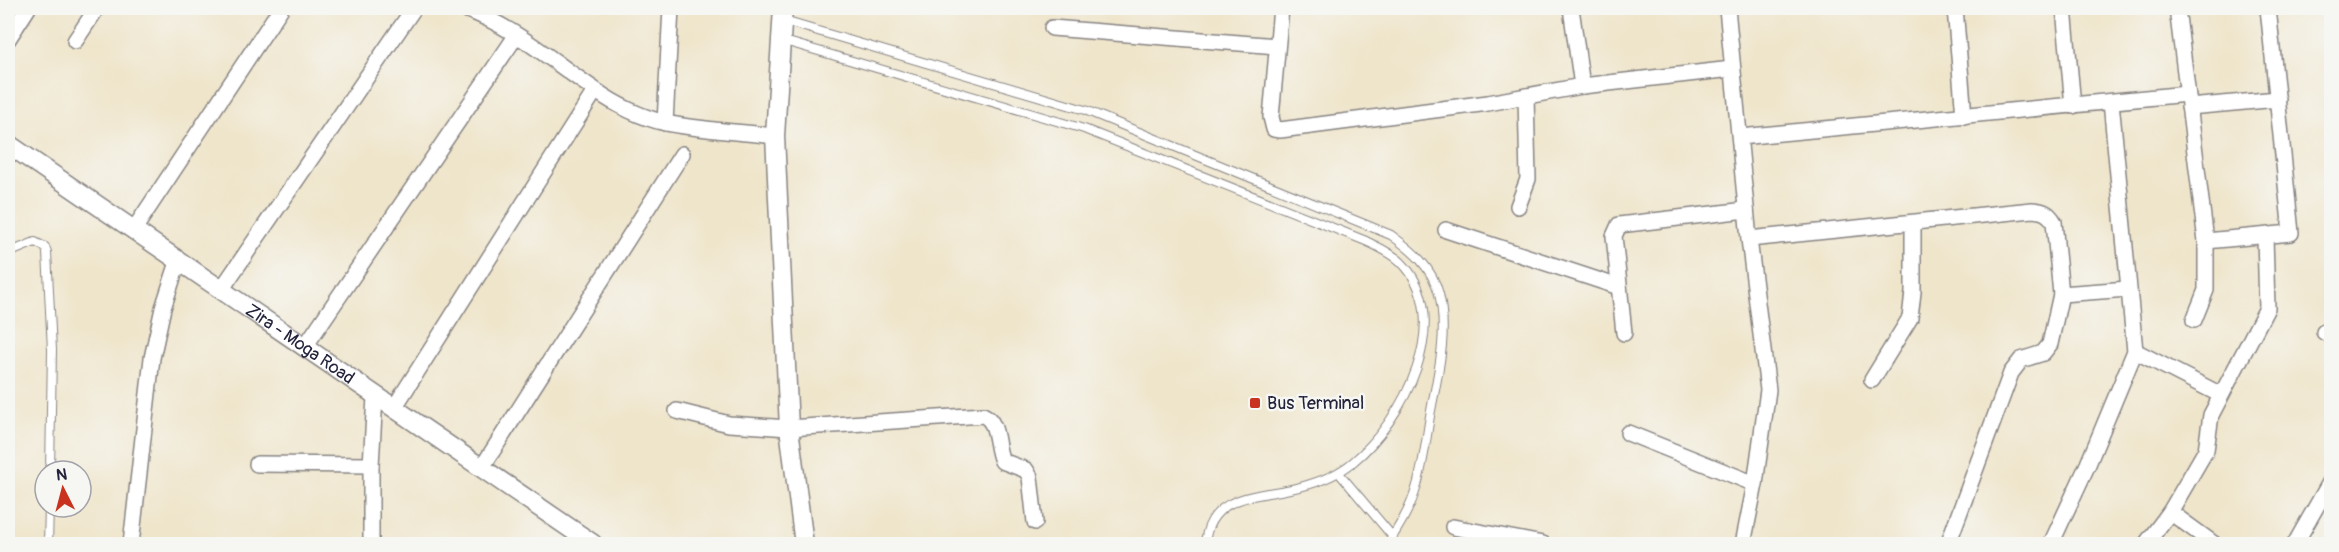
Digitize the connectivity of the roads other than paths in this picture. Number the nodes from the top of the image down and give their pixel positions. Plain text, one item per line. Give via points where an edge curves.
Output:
1 (28, 8) edge
2 (97, 8) edge
3 (281, 8) edge
4 (414, 8) edge
5 (462, 8) edge
6 (671, 8) edge
7 (1281, 8) edge
8 (1571, 8) edge
9 (1727, 8) edge
10 (1955, 8) edge
11 (2064, 8) edge
12 (2177, 8) edge
13 (2268, 8) edge
14 (479, 10) edge
15 (782, 14) edge
16 (1052, 28) dead end
17 (516, 36) junction
18 (8, 39) edge
19 (75, 40) dead end
20 (781, 40) junction
21 (1277, 46) junction
22 (1732, 69) junction
23 (1582, 86) junction
24 (595, 91) junction
25 (1526, 96) junction
26 (2278, 99) junction
27 (2188, 100) junction
28 (2111, 102) junction
29 (2073, 106) junction
30 (1964, 116) junction
31 (665, 123) junction
32 (776, 136) junction
33 (1740, 137) junction
34 (8, 144) edge
35 (682, 154) dead end
36 (1518, 206) dead end
37 (1746, 210) junction
38 (1913, 223) junction
39 (1446, 230) dead end
40 (133, 231) junction
41 (2265, 236) junction
42 (1749, 239) junction
43 (2206, 241) junction
44 (8, 253) edge
45 (178, 262) junction
46 (1619, 287) junction
47 (2128, 289) junction
48 (221, 290) junction
49 (2061, 294) junction
50 (2194, 320) dead end
51 (1624, 333) dead end
52 (304, 348) junction
53 (2135, 351) junction
54 (1872, 380) dead end
55 (2221, 395) junction
56 (375, 397) junction
57 (394, 408) junction
58 (676, 411) dead end
59 (789, 428) junction
60 (1628, 433) dead end
61 (50, 459) edge
62 (257, 464) dead end
63 (371, 465) junction
64 (481, 469) junction
65 (1339, 472) junction
66 (2331, 479) edge
67 (1755, 484) junction
68 (2170, 512) junction
69 (49, 519) edge
70 (1035, 522) dead end
71 (1453, 527) dead end
72 (1393, 537) junction
73 (48, 544) edge
74 (131, 544) edge
75 (371, 544) edge
76 (593, 544) edge
77 (804, 544) edge
78 (1205, 544) edge
79 (1388, 544) edge
80 (1543, 544) edge
81 (1743, 544) edge
82 (1948, 544) edge
83 (2051, 544) edge
84 (2146, 544) edge
85 (2214, 544) edge
86 (2295, 544) edge

1 - 18 street
2 - 19 street
3 - 40 street
4 - 48 street
5 - 14 street
6 - 31 street
7 - 21 street
8 - 23 street
9 - 22 street
10 - 30 street
11 - 29 street
12 - 27 street
13 - 26 street
14 - 17 street
15 - 20 street
15 - 72 lane via 1085,110 1391,235 1407,246 1422,261 1439,294 1443,330 1420,476
16 - 21 street
17 - 24 street
17 - 52 street
20 - 32 street
20 - 65 lane via 1084,129 1366,241 1399,261 1420,297 1425,321 1422,352 1395,414 1366,450
21 - 25 street via 1270,117 1274,129
22 - 23 street
22 - 33 street
23 - 25 street
24 - 31 street
24 - 57 street
25 - 36 street via 1528,179
26 - 27 street
26 - 41 street via 2290,232
27 - 28 street
27 - 43 street
28 - 29 street
28 - 47 street
29 - 30 street
30 - 33 street
31 - 32 street
32 - 59 street
33 - 37 street
34 - 40 street, Zira - Moga Road
35 - 64 street
37 - 42 street
37 - 46 street via 1619,225 1614,236
38 - 42 street
38 - 49 street via 2042,211 2054,222
38 - 54 street via 1910,318
39 - 46 street
40 - 45 street, Zira - Moga Road
41 - 43 street
41 - 55 street via 2267,308
42 - 67 street via 1768,390
43 - 50 street via 2206,290
44 - 61 lane via 35,242 47,252 52,350
45 - 48 street, Zira - Moga Road
45 - 74 street via 152,358
46 - 51 street
47 - 49 street
47 - 53 street
48 - 52 street, Zira - Moga Road
49 - 82 street via 2050,344 2043,353 2020,360 2011,373
52 - 56 street, Zira - Moga Road
53 - 55 street
53 - 83 street
55 - 68 street via 2209,422 2208,446
56 - 57 street, Zira - Moga Road
56 - 63 street
57 - 64 street, Zira - Moga Road
58 - 59 street via 729,424
59 - 70 street via 989,417 1002,461 1026,470 1030,477
59 - 77 street
60 - 67 street
62 - 63 street
63 - 75 street
64 - 76 street, Zira - Moga Road
65 - 72 lane
65 - 78 lane via 1226,506 1210,522
66 - 86 street
67 - 81 street
68 - 84 street
68 - 85 street
69 - 73 lane
71 - 80 street
72 - 79 lane

